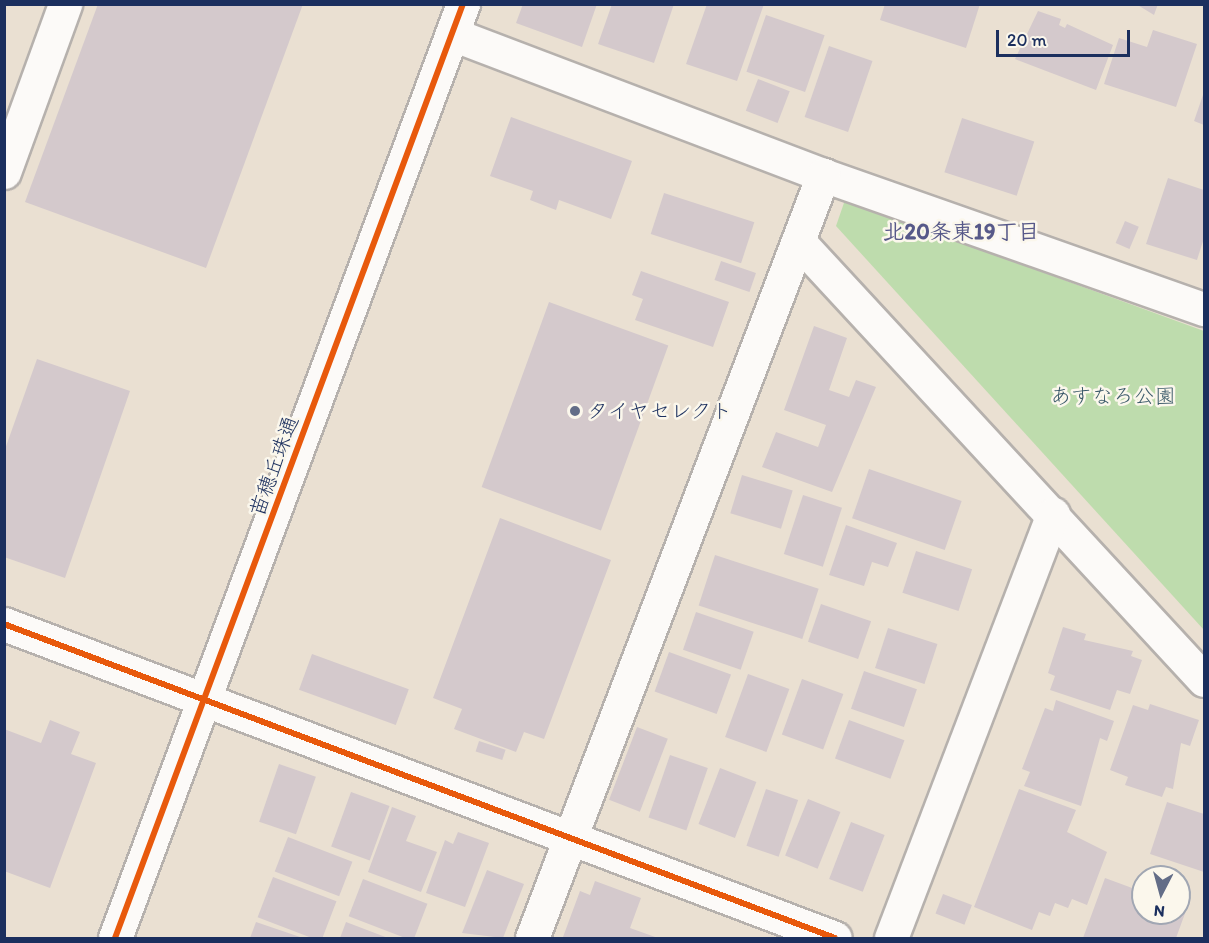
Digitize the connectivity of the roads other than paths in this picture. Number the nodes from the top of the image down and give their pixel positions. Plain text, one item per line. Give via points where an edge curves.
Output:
1 (65, 4) edge
2 (458, 19) edge
3 (4, 172) edge
4 (823, 175) junction
5 (798, 241) junction
6 (1204, 309) edge
7 (1053, 514) junction
8 (4, 624) edge
9 (1204, 680) edge
10 (204, 700) junction
11 (569, 838) junction
12 (115, 939) edge
13 (532, 939) edge
14 (835, 939) edge
15 (891, 939) edge

1 - 3 street
2 - 4 street
2 - 10 street, 苗穂丘珠通
4 - 5 street
4 - 6 street
5 - 7 street
5 - 11 street
7 - 9 street
7 - 15 street
8 - 10 street
10 - 11 street
10 - 12 street, 苗穂丘珠通
11 - 13 street
11 - 14 street

